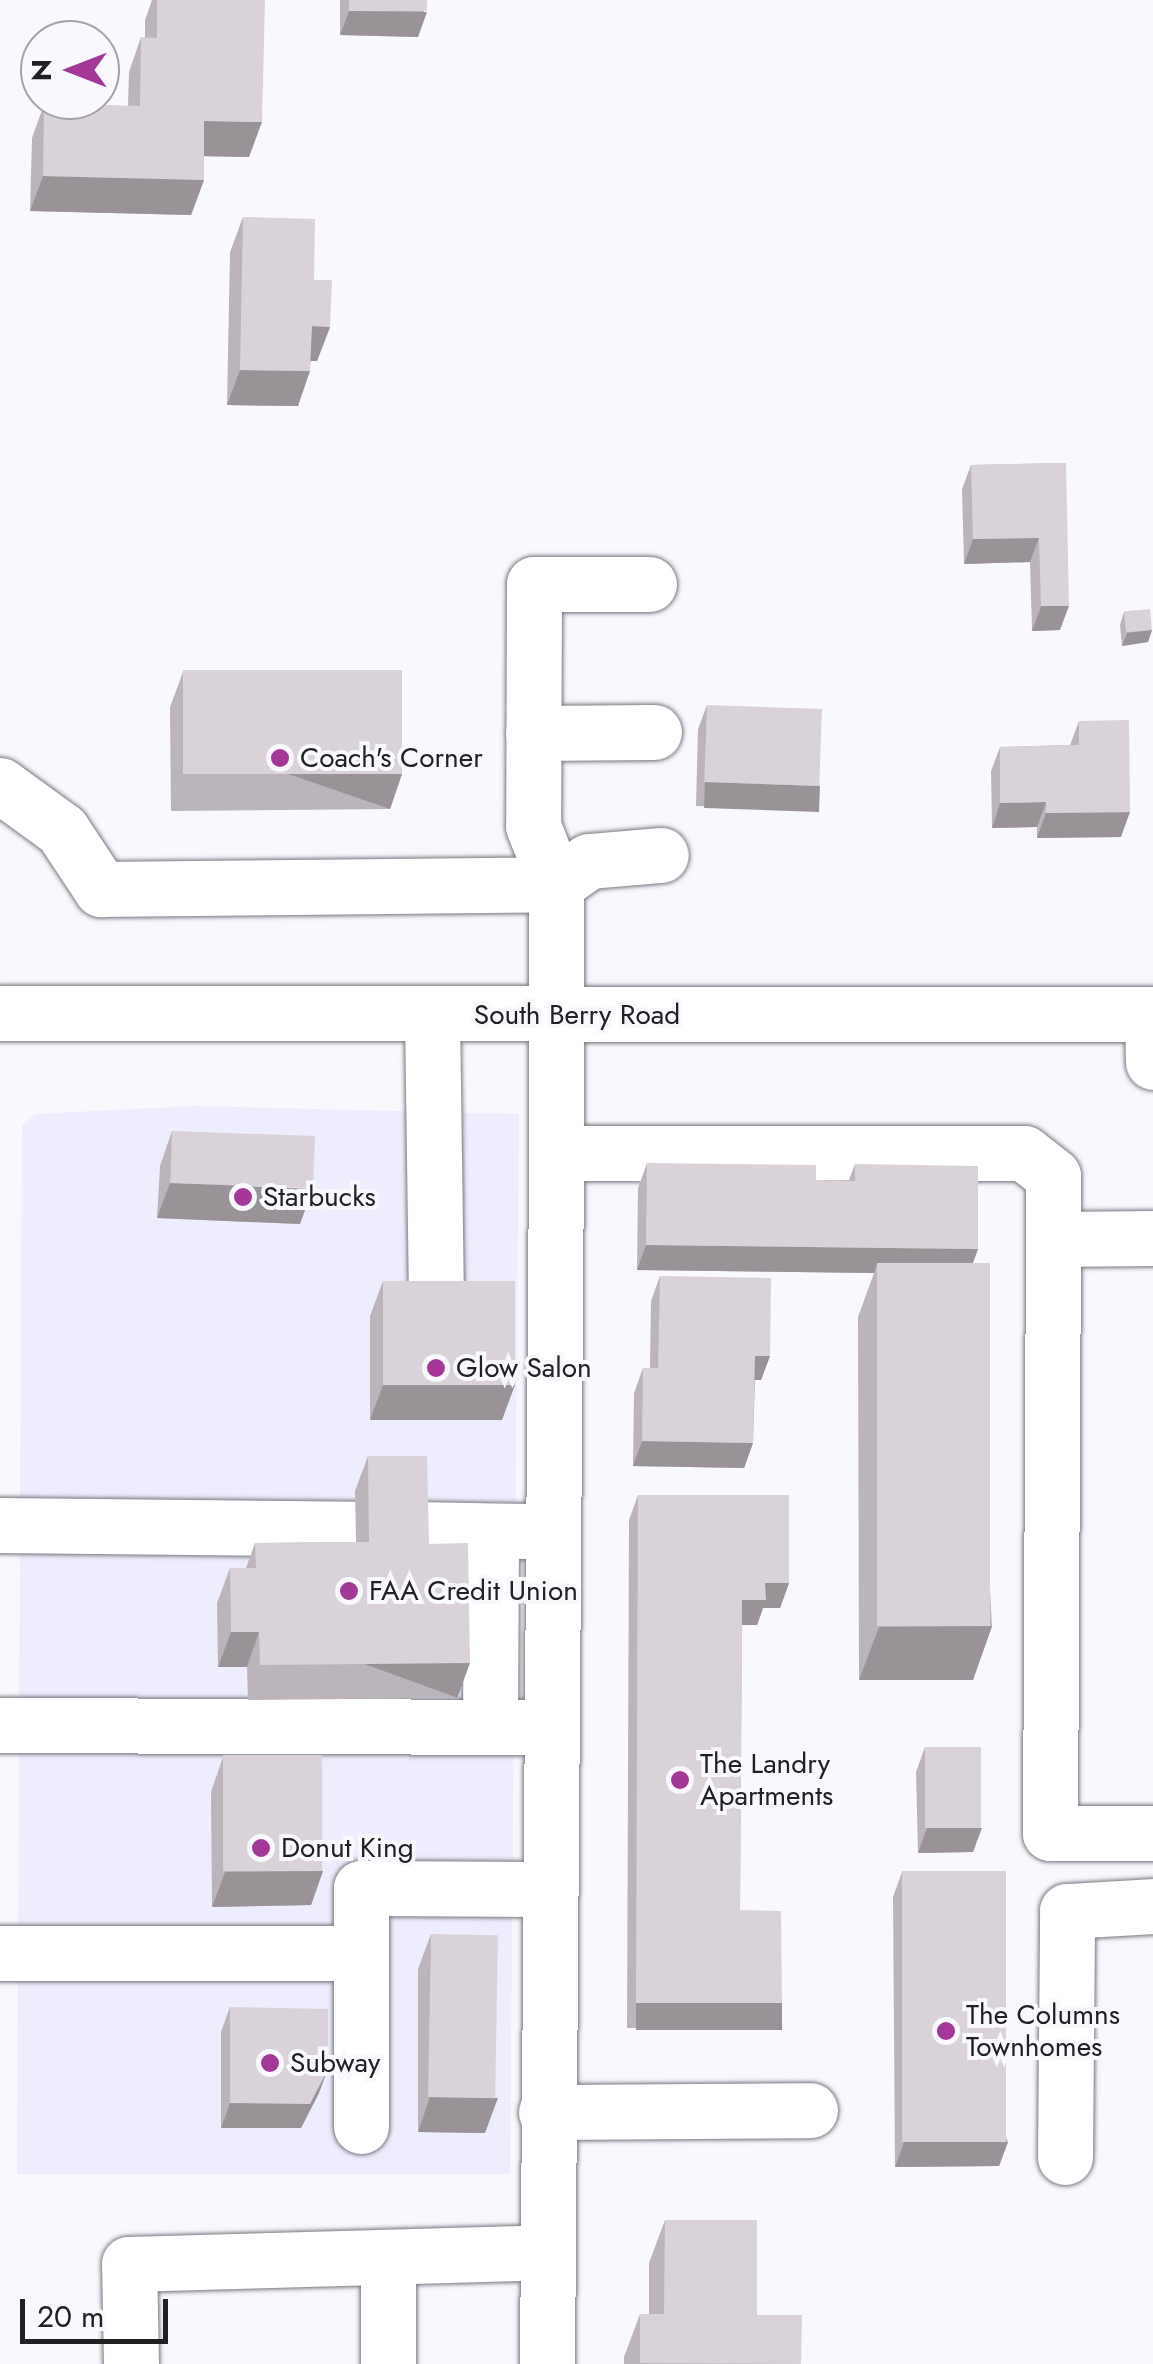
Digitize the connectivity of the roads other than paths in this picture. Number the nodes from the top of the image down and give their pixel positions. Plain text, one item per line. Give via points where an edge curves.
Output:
1 (649, 584) dead end
2 (654, 732) dead end
3 (533, 733) junction
4 (0, 785) edge
5 (660, 856) dead end
6 (556, 884) junction
7 (0, 1013) edge
8 (432, 1014) junction
9 (556, 1014) junction
10 (1153, 1014) edge
11 (1153, 1062) edge
12 (556, 1152) junction
13 (1153, 1238) edge
14 (1053, 1239) junction
15 (436, 1286) edge
16 (0, 1525) edge
17 (356, 1529) dead end
18 (415, 1529) edge
19 (491, 1531) junction
20 (552, 1531) junction
21 (0, 1724) edge
22 (490, 1727) junction
23 (552, 1728) junction
24 (1153, 1833) edge
25 (549, 1889) junction
26 (1153, 1906) edge
27 (0, 1952) edge
28 (361, 1952) junction
29 (810, 2110) dead end
30 (546, 2112) junction
31 (361, 2126) dead end
32 (1064, 2157) dead end
33 (546, 2252) junction
34 (388, 2256) junction
35 (131, 2364) edge
36 (388, 2364) edge
37 (547, 2364) edge

1 - 3 street via 534,584
2 - 3 street
3 - 6 street via 532,826
4 - 6 street via 62,830 101,889
5 - 6 street via 589,862
6 - 9 street
7 - 8 street, South Berry Road
8 - 9 street, South Berry Road
8 - 15 street
9 - 10 street, South Berry Road
9 - 12 street
10 - 11 street
12 - 14 street via 1024,1153 1053,1176
12 - 20 street
13 - 14 street
14 - 24 street via 1050,1832
16 - 17 street
18 - 19 street
19 - 20 street
19 - 22 street
20 - 23 street
21 - 22 street
22 - 23 street
23 - 25 street
25 - 28 street via 361,1888
25 - 30 street
26 - 32 street via 1067,1911
27 - 28 street
28 - 31 street
29 - 30 street
30 - 33 street
33 - 34 street
33 - 37 street
34 - 35 street via 128,2264
34 - 36 street

